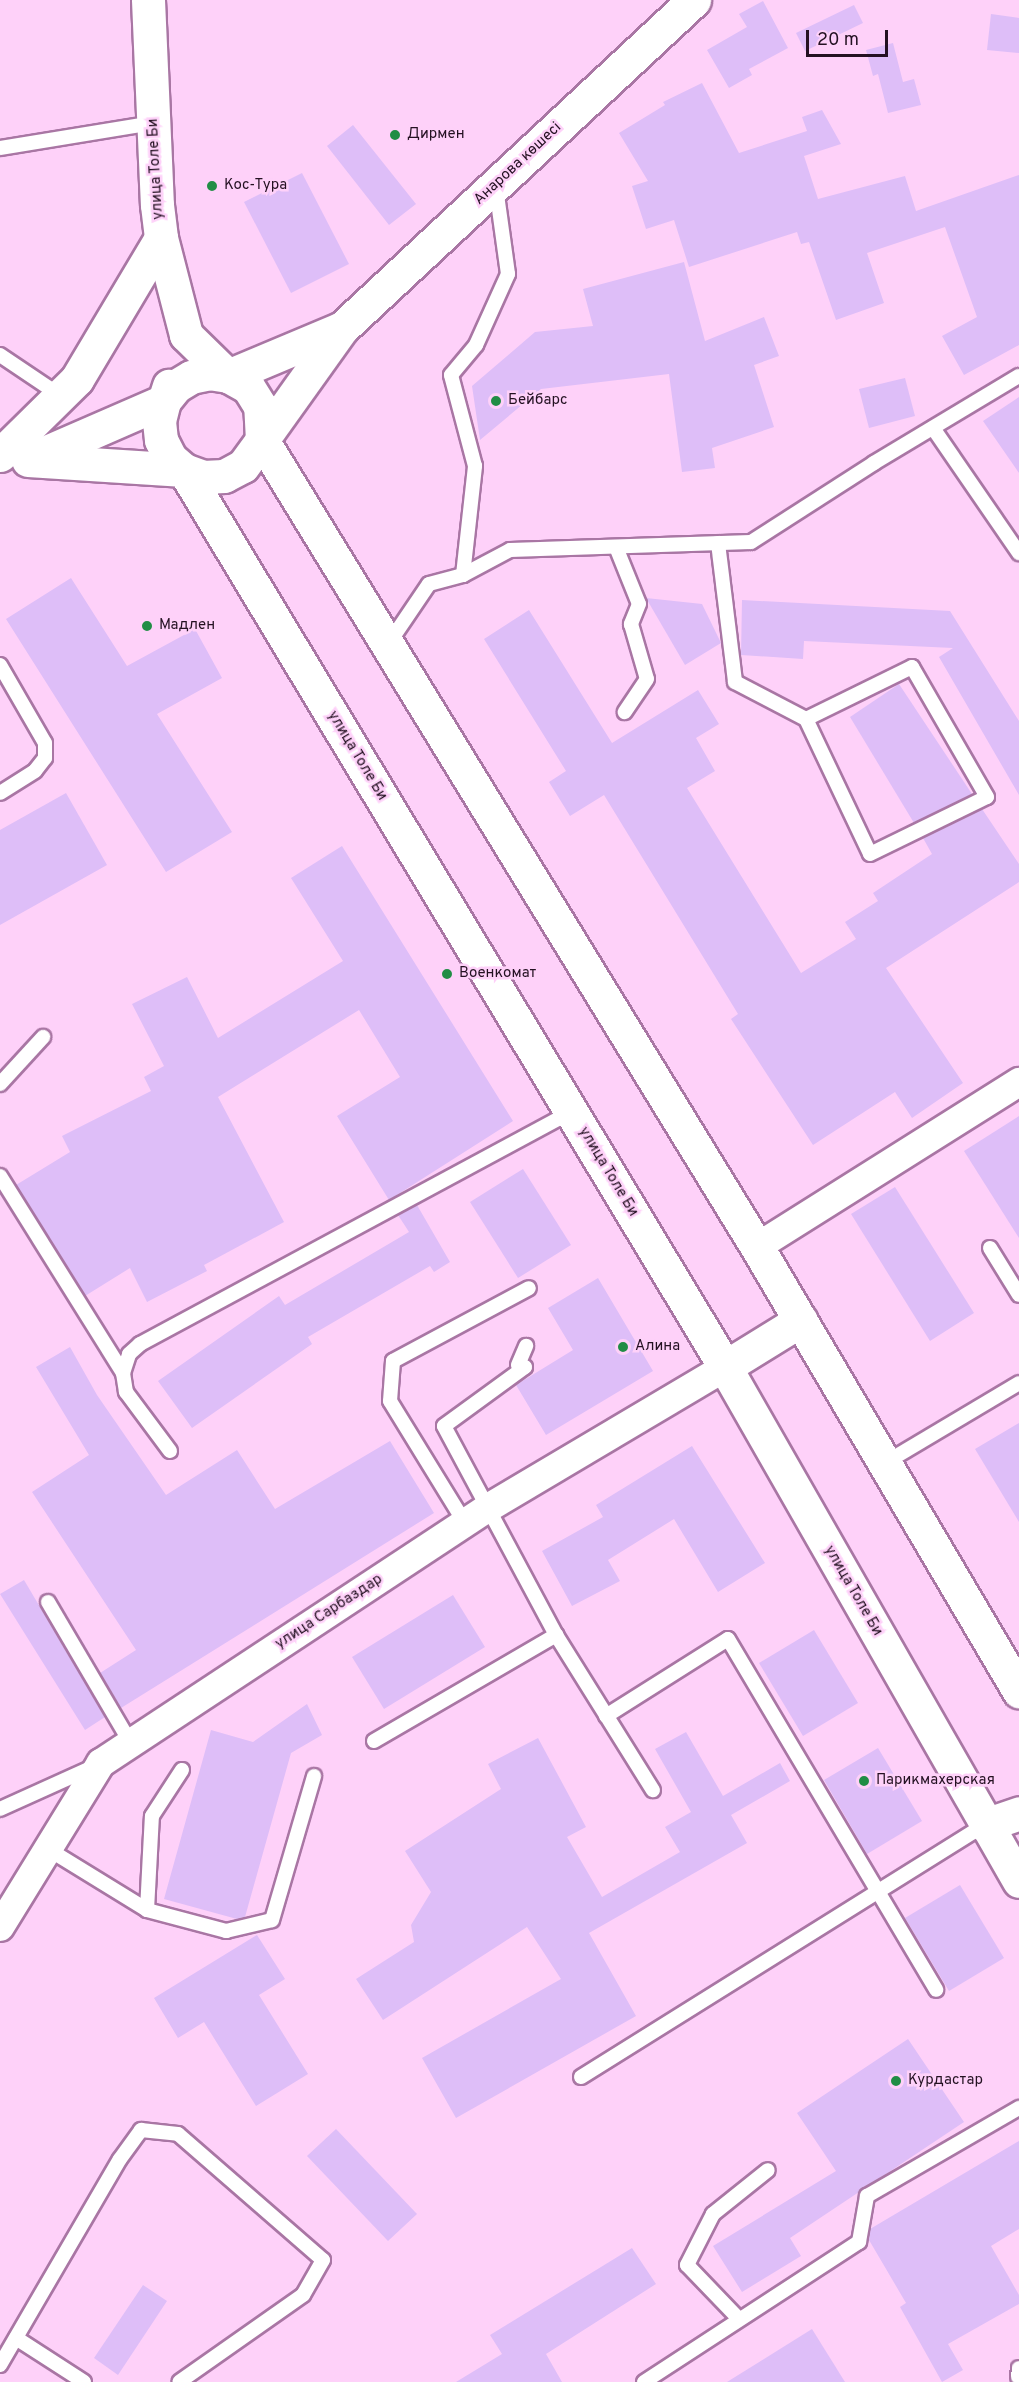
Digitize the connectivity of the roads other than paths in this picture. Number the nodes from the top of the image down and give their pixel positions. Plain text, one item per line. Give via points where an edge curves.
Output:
1 (148, 0) edge
2 (694, 0) edge
3 (153, 123) junction
4 (0, 148) edge
5 (496, 184) junction
6 (160, 238) junction
7 (342, 328) junction
8 (186, 335) junction
9 (0, 355) edge
10 (228, 375) junction
11 (1019, 376) edge
12 (61, 396) junction
13 (164, 401) junction
14 (933, 428) junction
15 (262, 440) junction
16 (9, 461) edge
17 (184, 470) junction
18 (718, 543) junction
19 (616, 547) junction
20 (1019, 553) edge
21 (463, 575) junction
22 (388, 645) junction
23 (0, 665) edge
24 (626, 712) dead end
25 (806, 719) junction
26 (0, 793) edge
27 (43, 1037) dead end
28 (1019, 1082) edge
29 (0, 1084) edge
30 (572, 1112) junction
31 (0, 1176) edge
32 (757, 1247) junction
33 (990, 1248) dead end
34 (529, 1288) dead end
35 (1019, 1295) edge
36 (801, 1320) junction
37 (526, 1346) dead end
38 (725, 1367) junction
39 (123, 1373) junction
40 (1019, 1383) edge
41 (170, 1451) dead end
42 (885, 1463) junction
43 (476, 1516) junction
44 (48, 1602) dead end
45 (556, 1635) junction
46 (1019, 1691) edge
47 (606, 1716) junction
48 (374, 1741) dead end
49 (130, 1742) junction
50 (101, 1763) junction
51 (182, 1770) dead end
52 (314, 1776) dead end
53 (652, 1790) dead end
54 (0, 1809) edge
55 (1019, 1813) edge
56 (985, 1825) junction
57 (48, 1849) junction
58 (1019, 1881) edge
59 (877, 1893) junction
60 (147, 1910) junction
61 (0, 1927) edge
62 (936, 1990) dead end
63 (581, 2077) dead end
64 (1019, 2108) edge
65 (768, 2170) dead end
66 (739, 2319) junction
67 (16, 2338) junction
68 (0, 2366) edge
69 (84, 2382) edge
70 (180, 2382) edge
71 (644, 2382) edge

1 - 3 main road, улица Толе Би
2 - 5 main road, Анарова көшесі
3 - 4 lane
3 - 6 main road, улица Толе Би
5 - 7 main road, Анарова көшесі
5 - 21 lane via 508,274 476,345 451,375 475,466
6 - 8 main road, улица Толе Би
6 - 12 main road via 77,379
7 - 10 main road
7 - 15 main road
8 - 10 main road
8 - 13 main road
9 - 12 lane
10 - 13 main road via 210,372 191,376
10 - 15 main road via 248,387 260,406
11 - 14 lane
12 - 16 main road
13 - 16 main road
13 - 17 main road via 159,421 161,440 170,458
14 - 18 lane via 751,542
14 - 20 lane
15 - 17 main road via 243,466 224,476 203,477
15 - 22 main road
16 - 17 main road
17 - 30 main road, улица Толе Би
18 - 19 lane
18 - 25 lane via 735,682
19 - 21 lane via 510,550
19 - 24 lane via 639,604 631,624 647,679
21 - 22 lane via 429,584
22 - 32 main road
23 - 26 lane via 45,743 45,758 35,771
25 - 25 lane via 870,854 987,797 912,667
27 - 29 lane
28 - 32 street
30 - 38 main road, улица Толе Би
30 - 39 lane via 140,1344 129,1354
31 - 39 lane
32 - 36 main road
33 - 35 lane
34 - 43 lane via 393,1361 390,1401
36 - 38 main road
36 - 42 main road
37 - 43 lane via 518,1365 525,1367 444,1426
38 - 43 street, улица Сарбаздар
38 - 56 main road, улица Толе Би
39 - 41 lane via 126,1392
40 - 42 lane
42 - 46 main road
43 - 45 lane
43 - 49 street, улица Сарбаздар
44 - 49 lane
45 - 47 lane
45 - 48 lane
47 - 53 lane
47 - 59 lane via 728,1639
49 - 50 street, улица Сарбаздар
50 - 54 lane
50 - 57 street, улица Сарбаздар
51 - 60 lane via 152,1816
52 - 60 lane via 272,1920 226,1931
55 - 56 main road
56 - 58 main road, улица Толе Би
56 - 59 lane
57 - 60 lane
57 - 61 street, улица Сарбаздар
59 - 62 lane
59 - 63 lane
64 - 66 lane via 867,2196 859,2242
65 - 66 lane via 712,2214 687,2265
66 - 71 lane
67 - 68 lane
67 - 69 lane
67 - 70 lane via 120,2159 141,2130 178,2134 323,2260 303,2295

